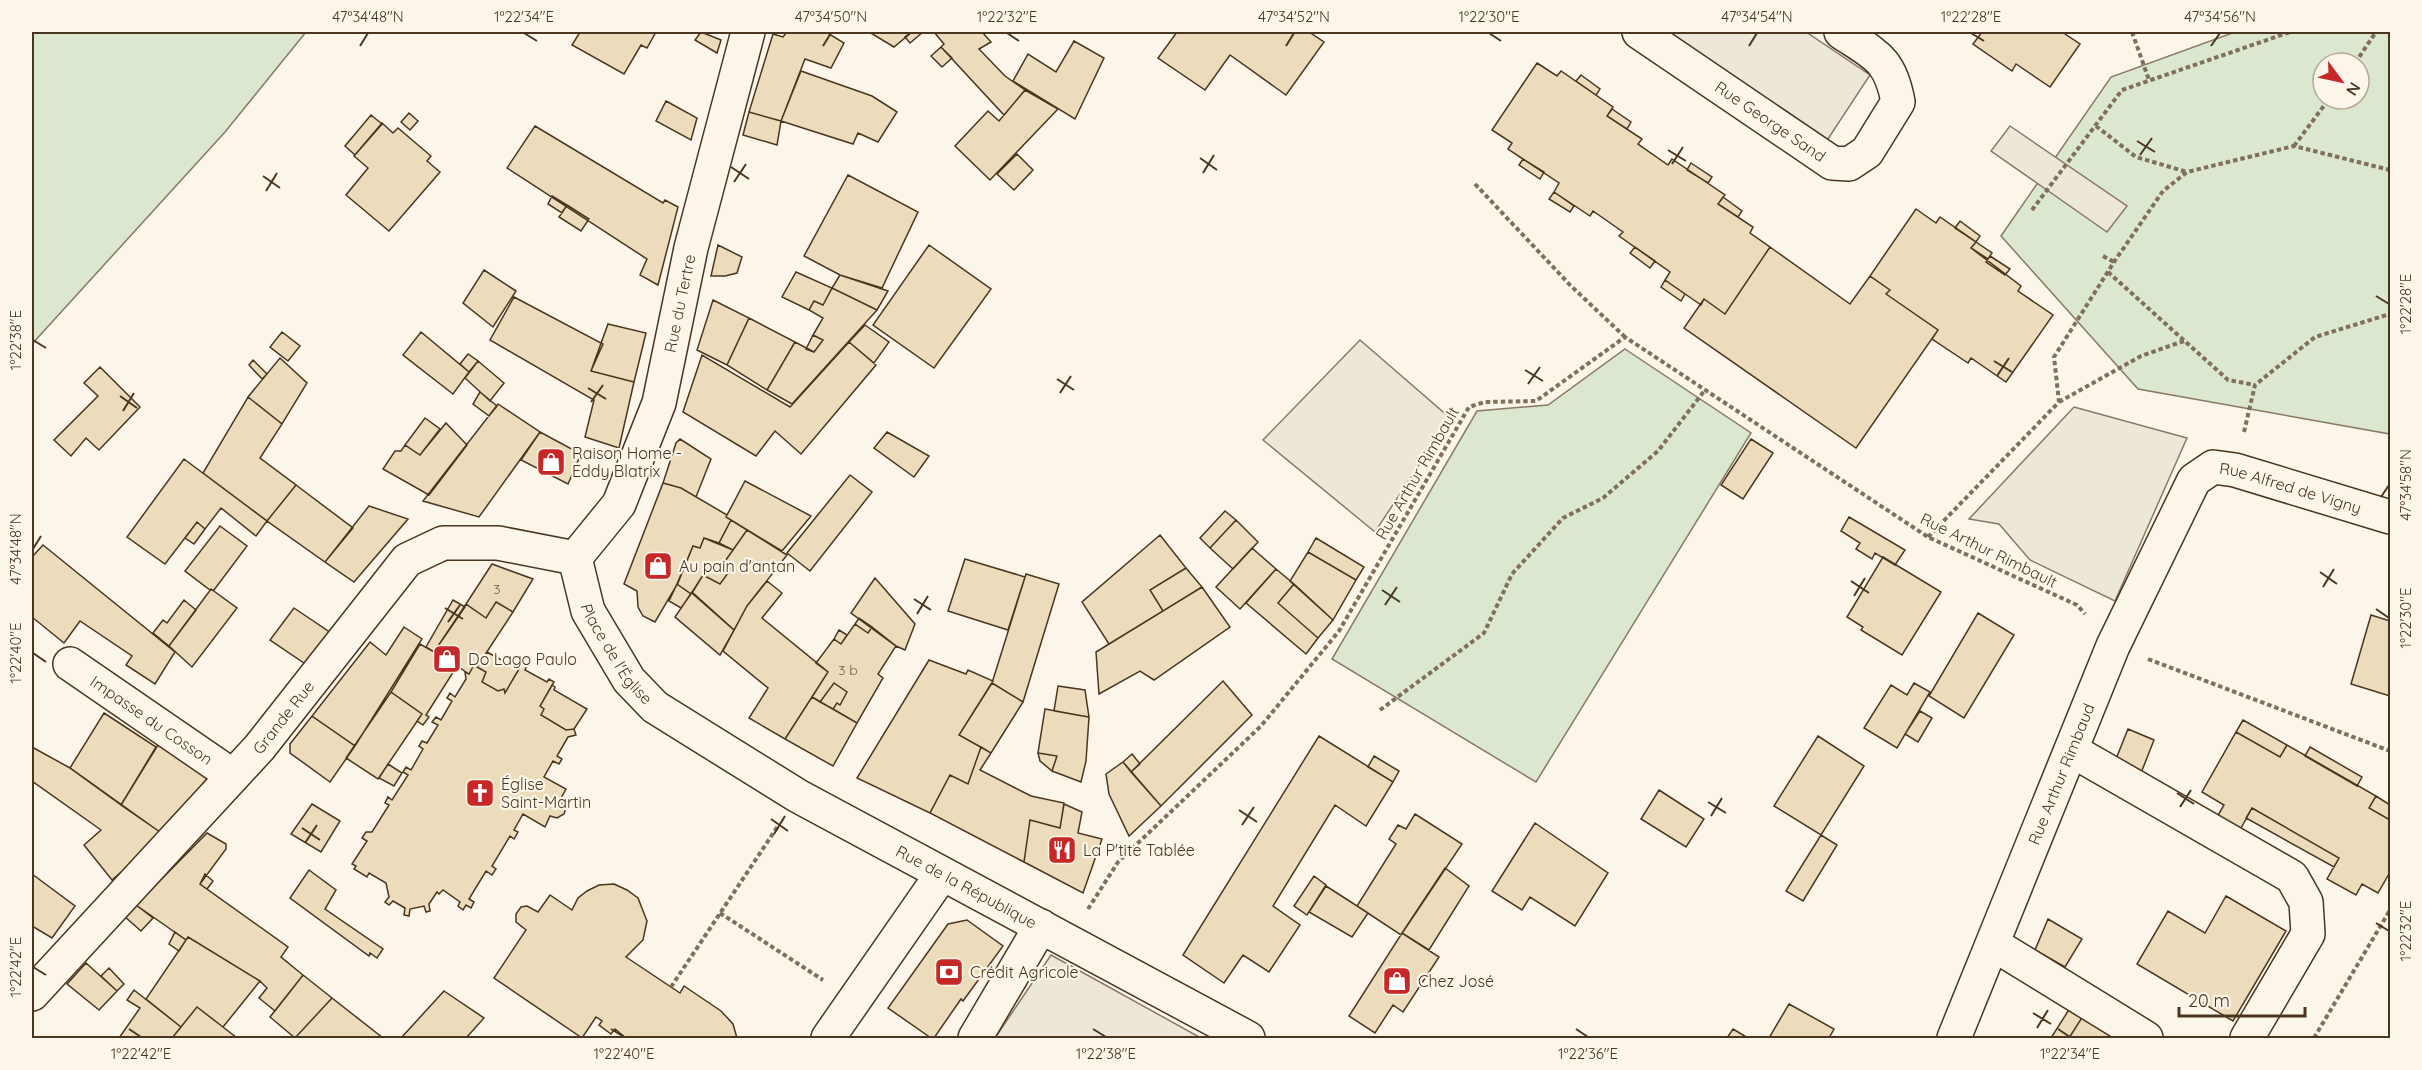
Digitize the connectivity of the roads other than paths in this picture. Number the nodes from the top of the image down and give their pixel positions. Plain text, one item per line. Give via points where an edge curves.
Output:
1 (748, 32) edge
2 (1639, 32) edge
3 (1841, 32) edge
4 (2176, 514) joint
5 (2391, 517) edge
6 (575, 558) junction
7 (70, 664) dead end
8 (688, 730) joint
9 (2071, 750) junction
10 (233, 776) junction
11 (942, 874) junction
12 (1055, 933) junction
13 (1993, 944) junction
14 (32, 994) edge
15 (828, 1038) edge
16 (975, 1038) edge
17 (1248, 1038) edge
18 (1954, 1038) edge
19 (2146, 1038) edge
20 (2247, 1038) edge

1 - 6 street, Rue du Tertre via 691,248 658,403 619,504
2 - 3 street, Rue George Sand via 1832,163 1849,164 1867,152 1898,102 1894,79 1882,60
4 - 5 street, Rue Alfred de Vigny via 2194,480 2213,467 2235,470
4 - 9 street, Rue Arthur Rimbaud via 2113,646
6 - 8 street, Place de l'Église via 588,611 629,680 655,707
6 - 10 street, Grande Rue via 498,543 443,543 406,560
7 - 10 street, Impasse du Cosson
8 - 11 street, Rue de la République via 798,796
9 - 13 street, Rue Arthur Rimbaud
9 - 20 street via 2292,877 2306,902 2308,934
10 - 14 street, Grande Rue
11 - 12 street, Rue de la République
11 - 15 street
12 - 16 street
12 - 17 street, Rue de la République
13 - 18 street, Rue Arthur Rimbaud
13 - 19 street

